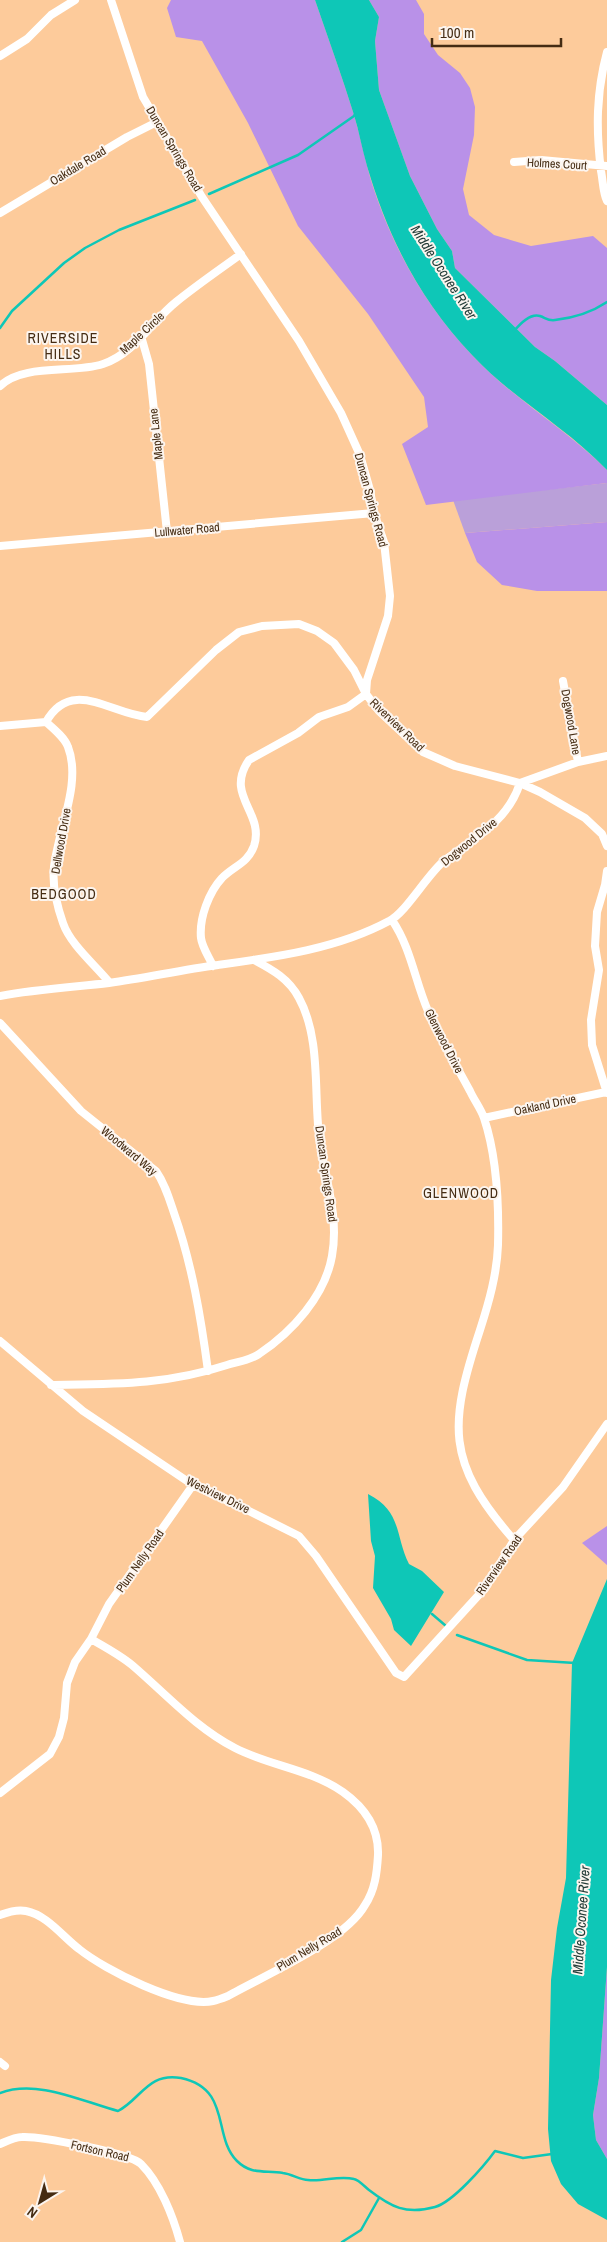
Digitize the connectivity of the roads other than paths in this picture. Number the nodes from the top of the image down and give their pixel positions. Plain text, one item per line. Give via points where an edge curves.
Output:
1 (76, 0) edge
2 (111, 0) edge
3 (607, 52) edge
4 (0, 56) edge
5 (157, 122) junction
6 (514, 162) dead end
7 (604, 166) edge
8 (607, 201) edge
9 (0, 213) edge
10 (241, 254) junction
11 (142, 336) junction
12 (0, 386) edge
13 (374, 513) junction
14 (167, 532) junction
15 (0, 546) edge
16 (564, 681) dead end
17 (366, 694) junction
18 (46, 722) junction
19 (0, 726) edge
20 (607, 756) edge
21 (578, 762) junction
22 (520, 783) junction
23 (607, 846) edge
24 (607, 871) edge
25 (392, 920) junction
26 (254, 960) junction
27 (213, 966) junction
28 (109, 982) junction
29 (0, 996) edge
30 (0, 1023) edge
31 (606, 1092) edge
32 (484, 1118) junction
33 (0, 1342) edge
34 (208, 1371) junction
35 (51, 1385) junction
36 (607, 1424) edge
37 (193, 1485) junction
38 (514, 1540) junction
39 (91, 1639) junction
40 (404, 1677) joint
41 (0, 1793) edge
42 (0, 1915) edge
43 (0, 2144) edge
44 (180, 2242) edge

1 - 4 street via 50,15 27,39
2 - 5 street, Duncan Springs Road via 143,97
3 - 7 street via 596,122
5 - 9 street, Oakdale Road
5 - 10 street, Duncan Springs Road
6 - 7 street, Holmes Court via 541,160
7 - 8 street
10 - 11 street, Maple Circle via 174,303
10 - 13 street, Duncan Springs Road via 299,341 341,413 360,455
11 - 12 street, Maple Circle via 106,363 30,373 5,381
11 - 14 street, Maple Lane via 149,364
13 - 14 street, Lullwater Road
13 - 17 street, Duncan Springs Road via 384,542 390,596 388,616 367,680
14 - 15 street, Lullwater Road
16 - 21 street, Dogwood Lane
17 - 18 street, Riverview Road via 354,670 334,643 299,624 280,624 239,632 147,717 82,700 62,703 52,710
17 - 22 street, Riverview Road via 423,752 455,766
17 - 27 street via 348,707 319,717 298,733 249,760 244,767 239,780 240,791 255,826 254,844 248,858 223,877 207,900 201,938
18 - 19 street
18 - 28 street, Dellwood Drive via 68,746 72,762 73,779 54,867 58,908 70,940
20 - 21 street
21 - 22 street
22 - 23 street, Riverview Road via 585,818 602,834
22 - 25 street, Dogwood Drive via 515,798 494,825 444,861
24 - 31 street via 597,912 595,946 599,970 591,1020 592,1045
25 - 26 street via 346,940
25 - 32 street, Glenwood Drive via 402,934 428,1010
26 - 27 street
26 - 34 street, Duncan Springs Road via 273,968 288,982 309,1021 320,1142 334,1226 332,1256 315,1296 302,1317 284,1334 258,1356
27 - 28 street
28 - 29 street
30 - 34 street, Woodward Way via 81,1111 156,1171 163,1181 198,1299
31 - 32 street, Oakland Drive
32 - 38 street, Glenwood Drive via 495,1170 498,1246 491,1294 458,1404 457,1426 462,1456 479,1495
33 - 35 street, Westview Drive
34 - 35 street, Duncan Springs Road via 156,1382
35 - 37 street, Westview Drive via 83,1411
36 - 38 street, Riverview Road via 563,1487
37 - 39 street, Plum Nelly Road via 109,1604
37 - 40 street, Westview Drive via 298,1536 316,1556 396,1673
38 - 40 street, Riverview Road via 486,1587
39 - 41 street, Plum Nelly Road via 75,1662 67,1683 64,1718 50,1754
39 - 42 street, Plum Nelly Road via 131,1664 208,1732 258,1758 322,1780 359,1806 371,1822 379,1843 374,1885 364,1908 333,1937 228,1996 212,2001 171,1996 108,1968 27,1911
43 - 44 street, Fortson Road via 21,2136 84,2146 140,2162 156,2184

